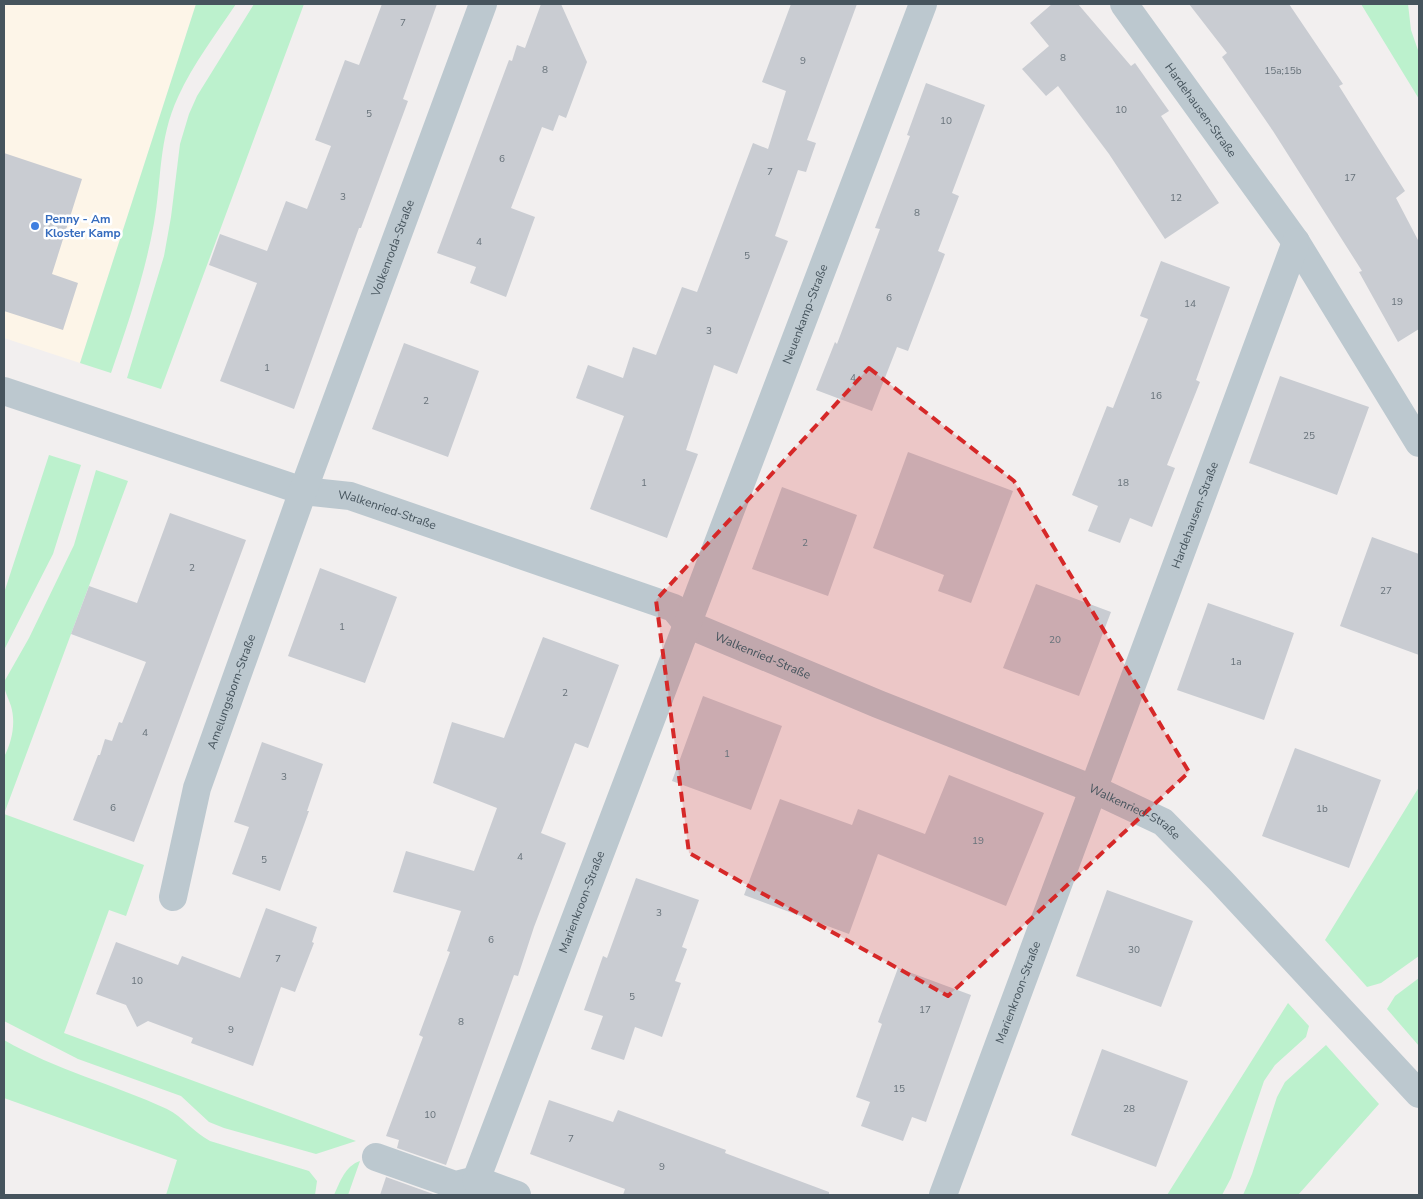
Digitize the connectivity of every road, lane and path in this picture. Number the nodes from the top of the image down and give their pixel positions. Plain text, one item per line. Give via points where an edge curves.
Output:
1 (483, 4) edge
2 (923, 4) edge
3 (1124, 4) edge
4 (1296, 242) junction
5 (4, 391) edge
6 (1419, 443) edge
7 (303, 491) junction
8 (687, 624) junction
9 (1093, 789) junction
10 (173, 897) dead end
11 (1419, 1094) edge
12 (376, 1157) dead end
13 (476, 1180) junction
14 (517, 1195) edge
15 (943, 1195) edge

1 - 7 street, Volkenroda-Straße
2 - 8 street, Neuenkamp-Straße
3 - 4 street, Hardehausen-Straße
4 - 6 street, Hardehausen-Straße
4 - 9 street, Hardehausen-Straße
5 - 7 street, Walkenried-Straße
7 - 8 street, Walkenried-Straße via 350,496 493,544 674,608
7 - 10 street, Amelungsborn-Straße via 197,788
8 - 9 street, Walkenried-Straße
8 - 13 street, Marienkroon-Straße
9 - 11 street, Walkenried-Straße via 1163,822
9 - 15 street, Marienkroon-Straße
12 - 13 street via 455,1184
13 - 14 street

